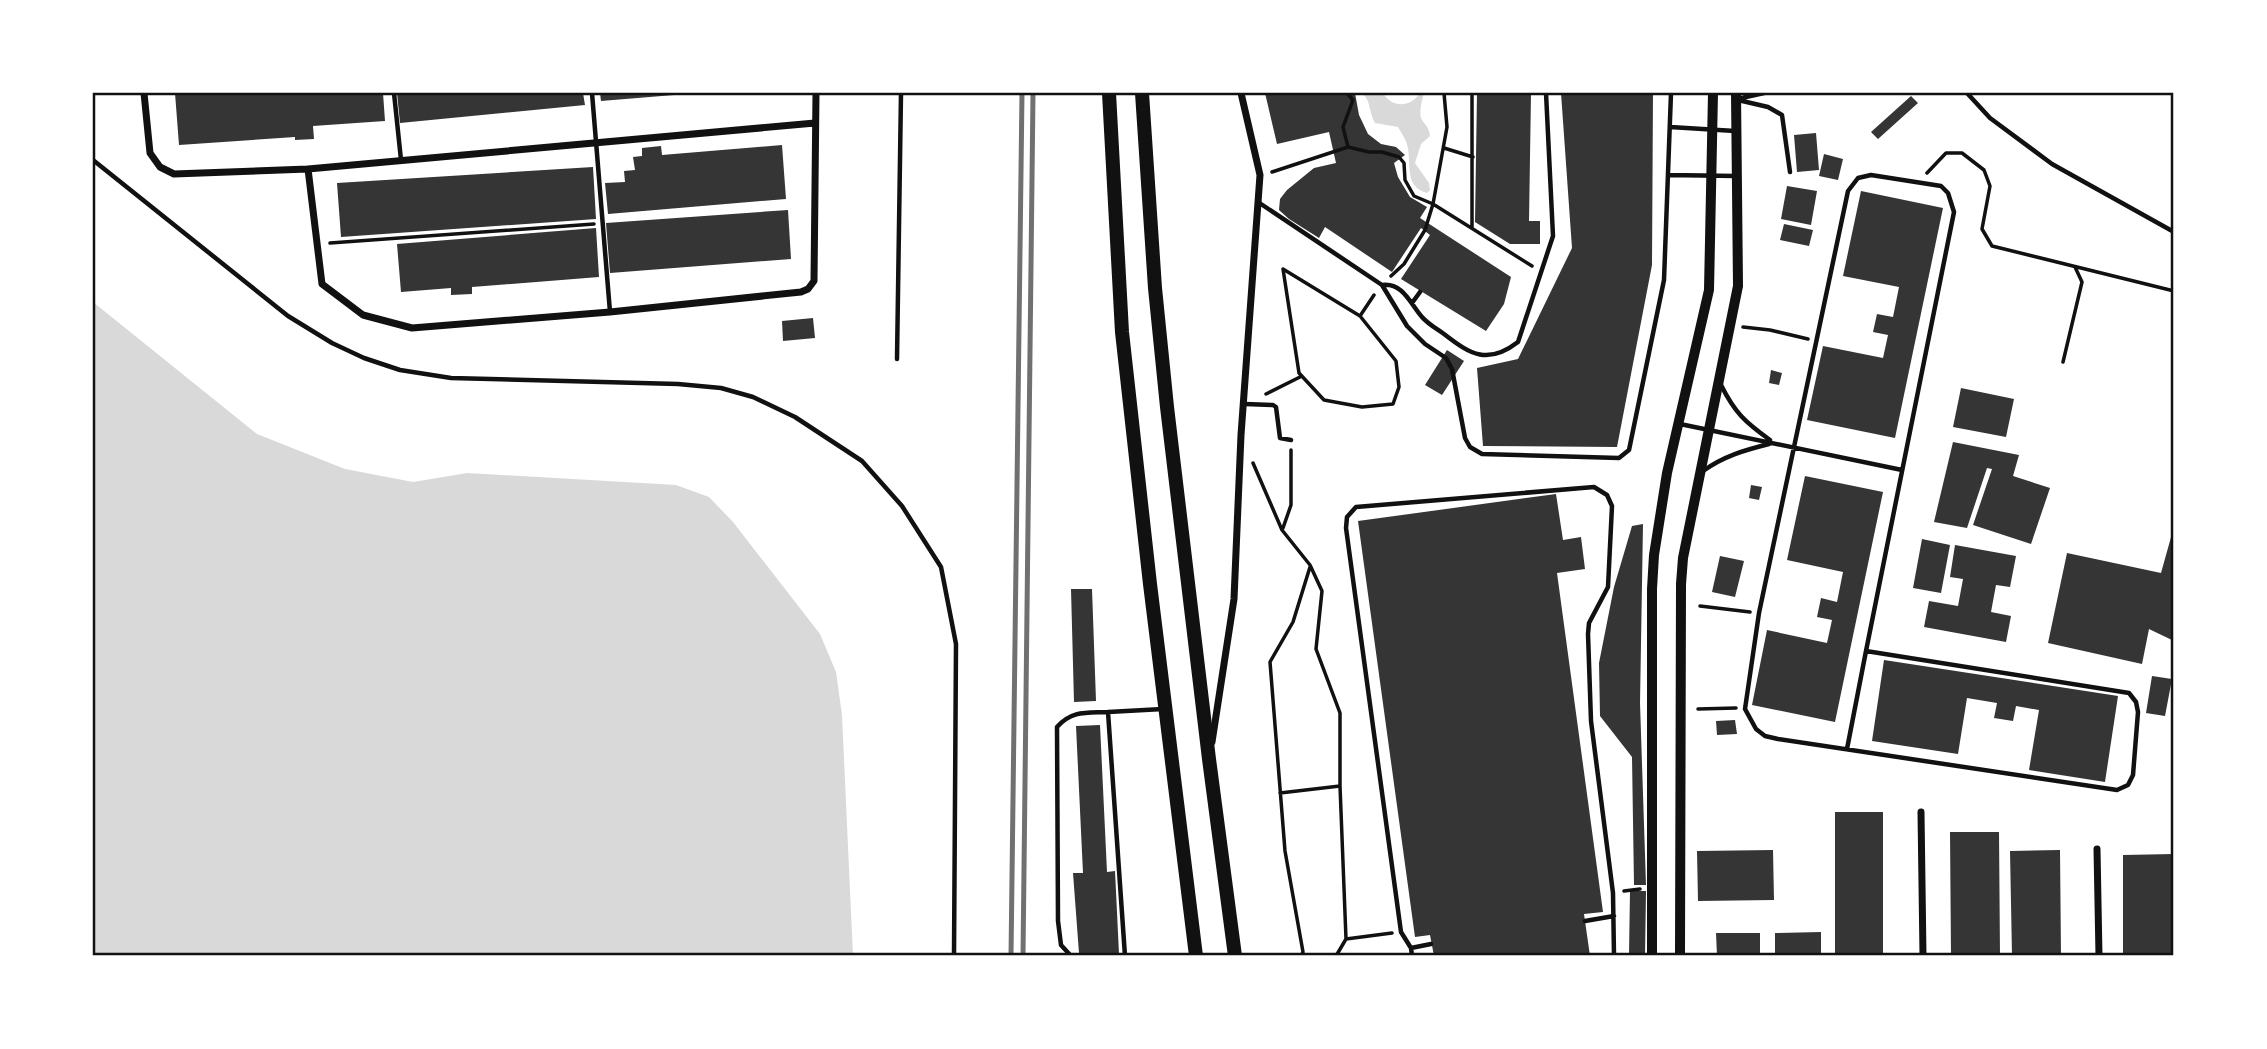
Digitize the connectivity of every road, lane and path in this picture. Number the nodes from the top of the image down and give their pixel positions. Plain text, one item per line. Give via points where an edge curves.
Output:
1 (144, 93) edge
2 (394, 93) edge
3 (592, 93) edge
4 (816, 93) edge
5 (901, 93) edge
6 (1109, 93) edge
7 (1142, 93) edge
8 (1241, 93) edge
9 (1347, 93) edge
10 (1444, 93) edge
11 (1472, 93) edge
12 (1546, 93) edge
13 (1671, 93) edge
14 (1713, 93) edge
15 (1764, 93) edge
16 (1967, 93) edge
17 (1736, 96) edge
18 (815, 123) junction
19 (1670, 127) junction
20 (1713, 130) junction
21 (1737, 131) junction
22 (596, 143) junction
23 (1348, 147) junction
24 (1444, 148) junction
25 (1473, 157) junction
26 (93, 160) edge
27 (401, 161) junction
28 (308, 169) junction
29 (1281, 170) dead end
30 (1790, 172) dead end
31 (1668, 175) junction
32 (1712, 176) junction
33 (1737, 176) junction
34 (1918, 182) junction
35 (1257, 202) junction
36 (1433, 204) junction
37 (603, 224) junction
38 (1472, 228) junction
39 (2174, 232) edge
40 (317, 243) junction
41 (1404, 264) dead end
42 (1532, 266) dead end
43 (2075, 267) junction
44 (1382, 285) junction
45 (2174, 291) edge
46 (1420, 292) dead end
47 (1369, 301) dead end
48 (1412, 303) junction
49 (610, 312) junction
50 (1360, 316) junction
51 (1731, 325) junction
52 (1817, 341) junction
53 (897, 359) dead end
54 (2063, 362) dead end
55 (1302, 376) junction
56 (1719, 382) junction
57 (1289, 383) dead end
58 (1244, 404) junction
59 (1679, 424) junction
60 (1710, 430) junction
61 (1241, 435) junction
62 (1291, 440) joint
63 (1773, 443) junction
64 (1794, 447) junction
65 (1902, 470) junction
66 (1701, 472) junction
67 (1282, 530) junction
68 (1310, 565) junction
69 (1700, 606) dead end
70 (1759, 613) junction
71 (1866, 651) junction
72 (1725, 707) dead end
73 (1166, 708) junction
74 (1698, 709) dead end
75 (1108, 712) junction
76 (1847, 749) junction
77 (1209, 759) junction
78 (1340, 786) junction
79 (1280, 793) junction
80 (1921, 812) dead end
81 (2097, 849) dead end
82 (1654, 888) junction
83 (1613, 894) junction
84 (1614, 916) junction
85 (1585, 921) dead end
86 (1401, 932) junction
87 (1346, 939) junction
88 (1432, 944) dead end
89 (1411, 948) junction
90 (1302, 954) edge
91 (954, 956) edge
92 (1074, 956) edge
93 (1125, 956) edge
94 (1196, 956) edge
95 (1235, 956) edge
96 (1308, 956) edge
97 (1336, 956) edge
98 (1412, 956) edge
99 (1614, 956) edge
100 (1652, 956) edge
101 (1680, 956) edge
102 (1923, 956) edge
103 (2099, 956) edge

1 - 28 street via 150,153 160,167 174,174
2 - 27 lane
3 - 22 lane
4 - 18 street
5 - 53 lane
6 - 73 highway via 1122,332
7 - 77 highway via 1155,288
8 - 35 street via 1260,175
9 - 23 path via 1353,100 1343,127
10 - 24 path
11 - 25 path
12 - 48 lane via 1553,236 1518,342 1503,353 1472,353 1423,318
13 - 19 lane
14 - 20 street
15 - 17 lane
16 - 39 lane via 1990,118 2052,164
17 - 21 street
17 - 30 lane via 1782,116
18 - 22 street
18 - 49 street via 814,281 808,289
19 - 20 lane
19 - 31 lane
20 - 21 lane
20 - 32 street
21 - 33 street
22 - 27 street
22 - 37 lane
23 - 29 path
23 - 36 path via 1399,157 1414,196
24 - 25 path
24 - 36 path
25 - 38 path
26 - 91 lane via 288,316 363,358 400,370 451,378 721,388 794,416 862,461 902,506 941,567 956,644
27 - 28 street
28 - 40 street
31 - 32 lane
31 - 44 lane via 1664,280 1629,450 1619,458 1482,454 1470,447 1452,369 1446,358 1408,326
32 - 33 lane
32 - 59 street via 1709,290
33 - 51 street via 1738,286
34 - 43 path via 1946,153 1962,153 1984,170 1990,186 1982,229 1993,246
34 - 52 lane via 1871,175 1858,178 1848,191
34 - 65 lane via 1941,186 1954,212
35 - 44 lane
35 - 58 street
36 - 38 path
36 - 41 path via 1425,230
37 - 40 path
37 - 49 lane
38 - 42 path
40 - 49 street via 322,284 363,314 412,328
43 - 45 path
43 - 54 path via 2082,282
44 - 48 lane via 1404,292
46 - 48 lane
47 - 50 path
50 - 55 path via 1283,269
50 - 55 path via 1396,361 1399,387 1393,404 1362,407 1324,400
51 - 52 path
51 - 56 street
52 - 64 lane
55 - 57 path
56 - 60 street
56 - 63 lane via 1731,406
58 - 61 street
58 - 62 lane via 1276,407 1280,438
59 - 60 lane
59 - 82 street via 1667,473 1651,589
60 - 63 lane
60 - 66 street
61 - 67 path
61 - 77 street via 1234,599
62 - 67 path via 1292,505
63 - 64 lane
63 - 66 lane via 1736,453
64 - 65 lane
64 - 70 lane
65 - 71 lane
66 - 101 street via 1681,584
67 - 68 path
68 - 78 path via 1322,591 1316,649 1340,713
68 - 79 path via 1293,622 1269,663
69 - 70 path
70 - 76 lane via 1745,709 1756,729 1777,739
71 - 76 lane
71 - 76 lane via 2129,693 2138,712 2133,775 2128,785 2117,790
72 - 74 path
73 - 75 lane
73 - 94 highway
75 - 92 lane via 1079,713 1057,727 1059,921 1061,945
75 - 93 lane
77 - 95 highway
78 - 79 path
78 - 87 path
79 - 90 path via 1284,851
80 - 102 street
81 - 103 street
82 - 83 path
82 - 100 street
83 - 84 lane
83 - 86 lane via 1591,721 1588,634 1608,587 1612,506 1607,495 1594,488 1356,508 1347,517 1346,528
84 - 85 lane
84 - 99 lane
86 - 87 path
86 - 89 lane
87 - 97 path
88 - 89 lane
89 - 98 lane
90 - 96 path

